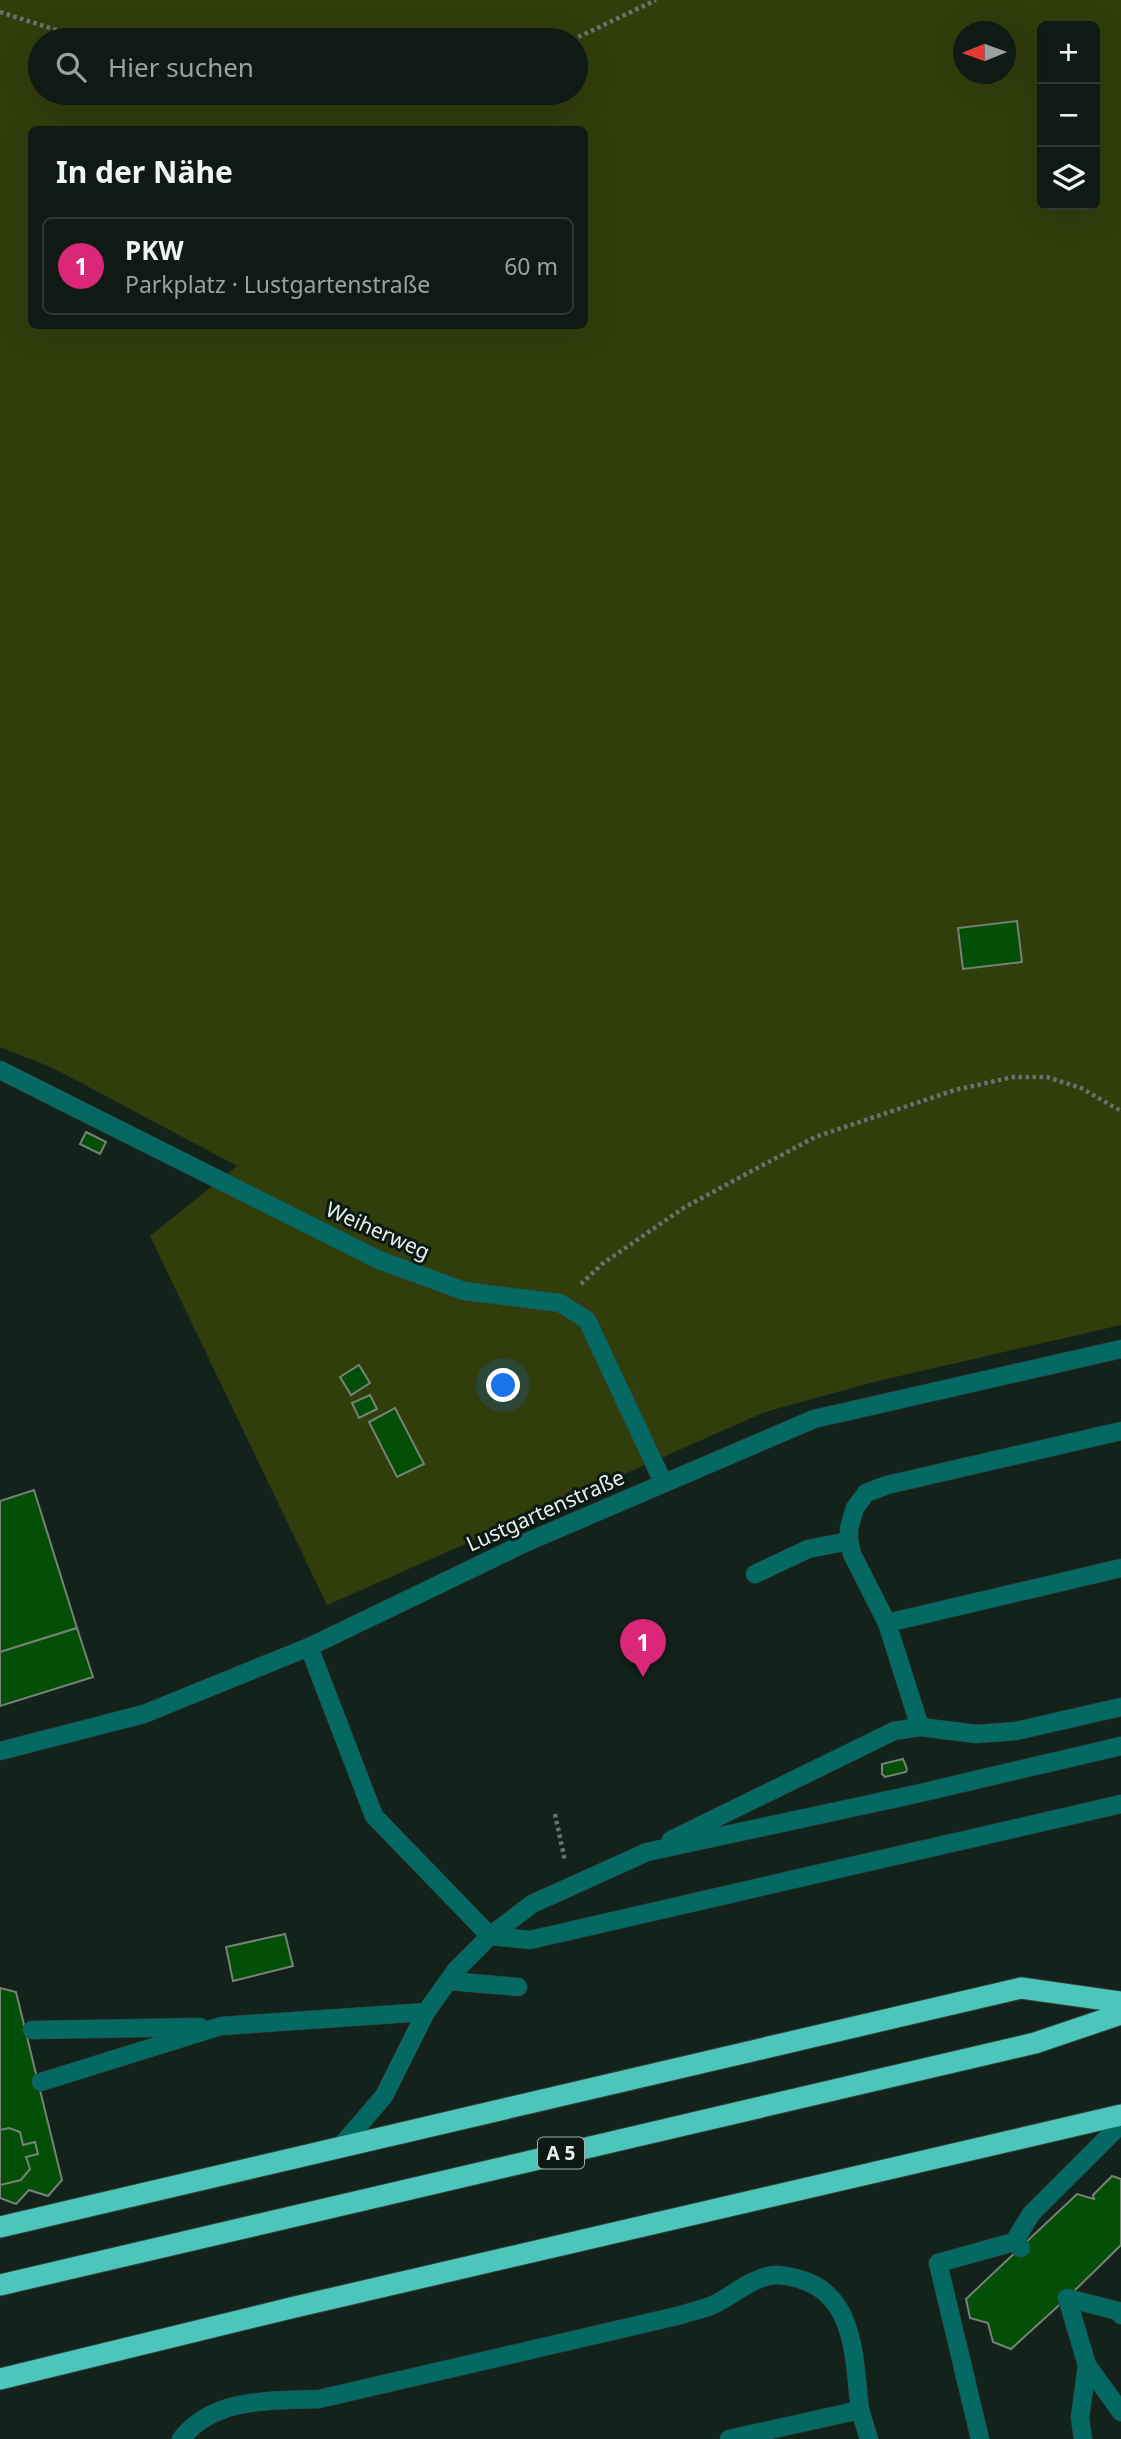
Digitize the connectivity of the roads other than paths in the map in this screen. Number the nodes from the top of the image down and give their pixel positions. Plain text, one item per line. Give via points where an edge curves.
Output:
1 (0, 1070) edge
2 (1121, 1349) edge
3 (1121, 1431) edge
4 (663, 1482) junction
5 (849, 1541) junction
6 (1121, 1568) edge
7 (755, 1574) dead end
8 (887, 1623) junction
9 (309, 1647) junction
10 (1121, 1707) edge
11 (920, 1727) junction
12 (1121, 1746) edge
13 (0, 1751) edge
14 (1121, 1804) edge
15 (647, 1852) junction
16 (490, 1936) junction
17 (448, 1981) junction
18 (518, 1987) dead end
19 (1121, 2002) edge
20 (426, 2012) junction
21 (1121, 2014) edge
22 (221, 2026) junction
23 (32, 2030) dead end
24 (41, 2082) dead end
25 (1121, 2115) edge
26 (1121, 2124) edge
27 (341, 2146) junction
28 (0, 2227) edge
29 (0, 2285) edge
30 (1120, 2311) edge
31 (1087, 2365) junction
32 (0, 2379) edge
33 (860, 2410) junction
34 (1121, 2412) edge
35 (181, 2439) edge
36 (729, 2439) edge
37 (869, 2439) edge
38 (980, 2439) edge
39 (1083, 2439) edge

1 - 4 street, Weiherweg via 379,1260 464,1291 560,1303 587,1320
2 - 4 street, Lustgartenstraße via 814,1419
3 - 5 street via 866,1493 855,1508
4 - 9 street, Lustgartenstraße
5 - 7 street via 808,1549
5 - 8 street
6 - 8 street
8 - 11 street
9 - 13 street, Lustgartenstraße via 144,1714
9 - 16 street via 374,1816
10 - 11 street via 1016,1731 977,1734
11 - 15 street via 894,1731
12 - 15 street
14 - 16 street via 530,1940
15 - 16 street via 533,1904
16 - 17 street
17 - 18 street
17 - 20 street
19 - 27 highway via 1021,1988
20 - 22 street
20 - 27 street via 384,2096
21 - 29 highway, A 5 via 1035,2043
22 - 23 street
22 - 24 street
25 - 32 highway
26 - 38 street via 1031,2214 1017,2245 938,2263
27 - 28 highway
30 - 31 street via 1067,2298
31 - 34 street
31 - 39 street via 1080,2418
33 - 35 street via 848,2324 834,2300 811,2283 771,2275 746,2284 716,2304 681,2315 319,2399 229,2407 195,2423
33 - 36 street
33 - 37 street

